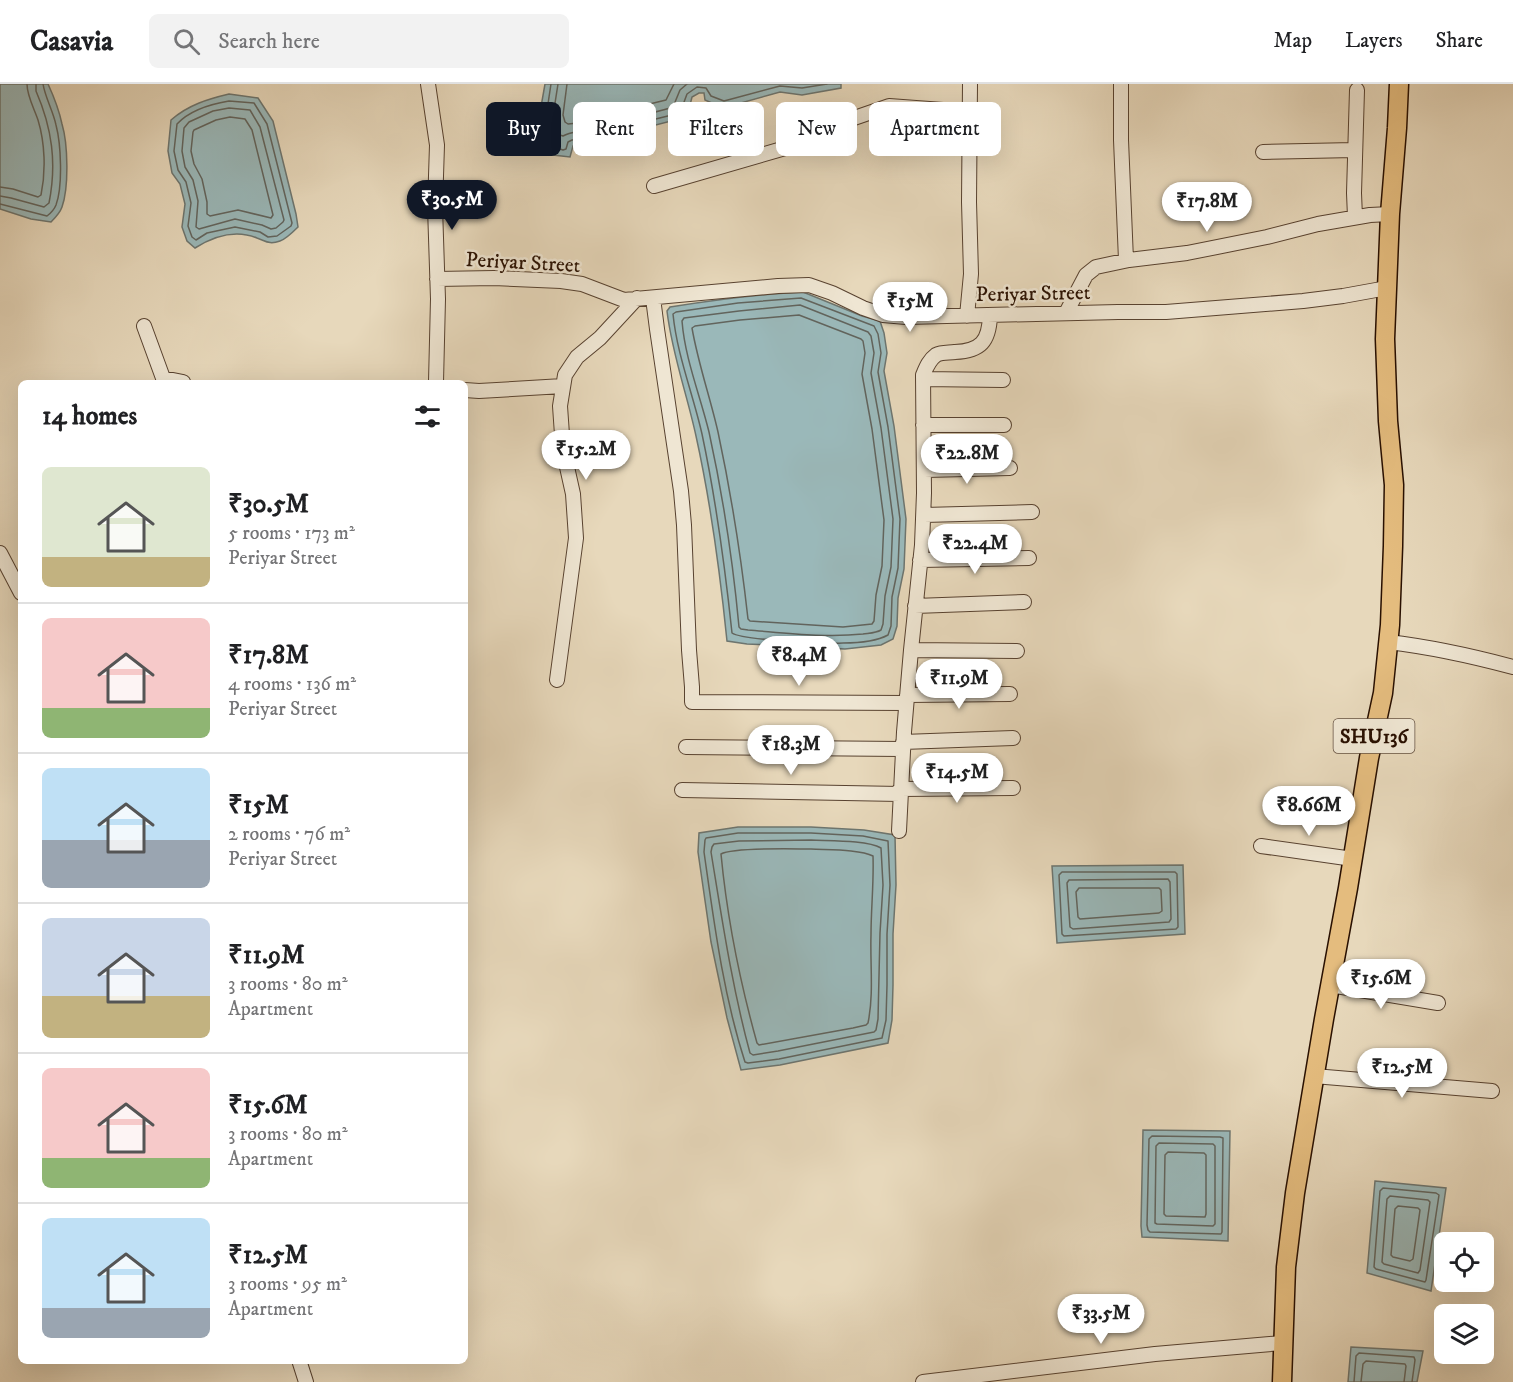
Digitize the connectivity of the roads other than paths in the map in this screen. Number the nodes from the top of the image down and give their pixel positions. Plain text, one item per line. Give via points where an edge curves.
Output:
1 (428, 84) edge
2 (970, 84) edge
3 (1121, 84) edge
4 (1399, 84) edge
5 (1357, 90) dead end
6 (970, 102) edge
7 (869, 113) edge
8 (1354, 150) junction
9 (1263, 152) dead end
10 (970, 156) edge
11 (654, 186) dead end
12 (1389, 214) junction
13 (1355, 218) junction
14 (1126, 261) junction
15 (437, 279) junction
16 (1387, 288) junction
17 (637, 298) junction
18 (653, 298) junction
19 (1066, 313) junction
20 (967, 316) junction
21 (990, 316) junction
22 (144, 326) dead end
23 (923, 379) junction
24 (173, 380) edge
25 (436, 380) edge
26 (1003, 380) dead end
27 (563, 386) junction
28 (468, 390) edge
29 (923, 425) junction
30 (1004, 425) dead end
31 (1010, 468) dead end
32 (924, 470) junction
33 (1032, 512) dead end
34 (924, 515) junction
35 (0, 553) edge
36 (1029, 558) dead end
37 (920, 560) junction
38 (18, 587) edge
39 (1024, 602) dead end
40 (915, 606) junction
41 (1388, 642) junction
42 (911, 650) junction
43 (1017, 651) dead end
44 (1513, 667) edge
45 (557, 680) dead end
46 (1010, 694) dead end
47 (907, 699) junction
48 (1012, 738) dead end
49 (903, 746) junction
50 (686, 747) dead end
51 (1013, 788) dead end
52 (682, 790) dead end
53 (900, 792) junction
54 (899, 831) dead end
55 (1261, 846) dead end
56 (1353, 859) junction
57 (1330, 985) junction
58 (1438, 1003) dead end
59 (1314, 1076) junction
60 (1492, 1091) dead end
61 (1282, 1343) junction
62 (300, 1364) edge
63 (306, 1382) edge
64 (923, 1382) edge
65 (1282, 1382) edge

1 - 15 street via 437,145
2 - 6 street
3 - 14 street
4 - 12 main road, SHU136
5 - 8 street
7 - 11 street via 834,125 806,142
8 - 9 street
8 - 13 street
10 - 20 street via 971,274
12 - 13 street
12 - 16 main road, SHU136
13 - 14 street via 1187,253
14 - 19 street via 1096,267 1086,275
15 - 17 street, Periyar Street via 561,281 582,284 624,300
15 - 25 street
16 - 19 street, Periyar Street via 1342,297 1206,310
16 - 41 main road, SHU136 via 1385,339 1394,485
17 - 18 street, Periyar Street
17 - 27 street via 577,357
18 - 20 street, Periyar Street via 809,285 884,315
18 - 47 street via 681,491 692,702
19 - 21 street, Periyar Street
20 - 21 street, Periyar Street
21 - 23 street via 983,343 969,350 935,356
22 - 24 street via 163,378
23 - 26 street
23 - 29 street
27 - 28 street
27 - 45 street via 560,406 576,538
29 - 30 street
29 - 32 street
31 - 32 street
32 - 34 street
33 - 34 street
34 - 37 street
35 - 38 street
36 - 37 street
37 - 40 street
39 - 40 street
40 - 42 street
41 - 44 street via 1461,653
41 - 56 main road, SHU136 via 1383,693
42 - 43 street
42 - 47 street
46 - 47 street
47 - 49 street
48 - 49 street
49 - 50 street
49 - 53 street
51 - 53 street
52 - 53 street
53 - 54 street
55 - 56 street
56 - 57 main road, SHU136
57 - 58 street
57 - 59 main road, SHU136
59 - 60 street
59 - 61 main road, SHU136 via 1286,1267
61 - 64 street
61 - 65 main road, SHU136
62 - 63 street

